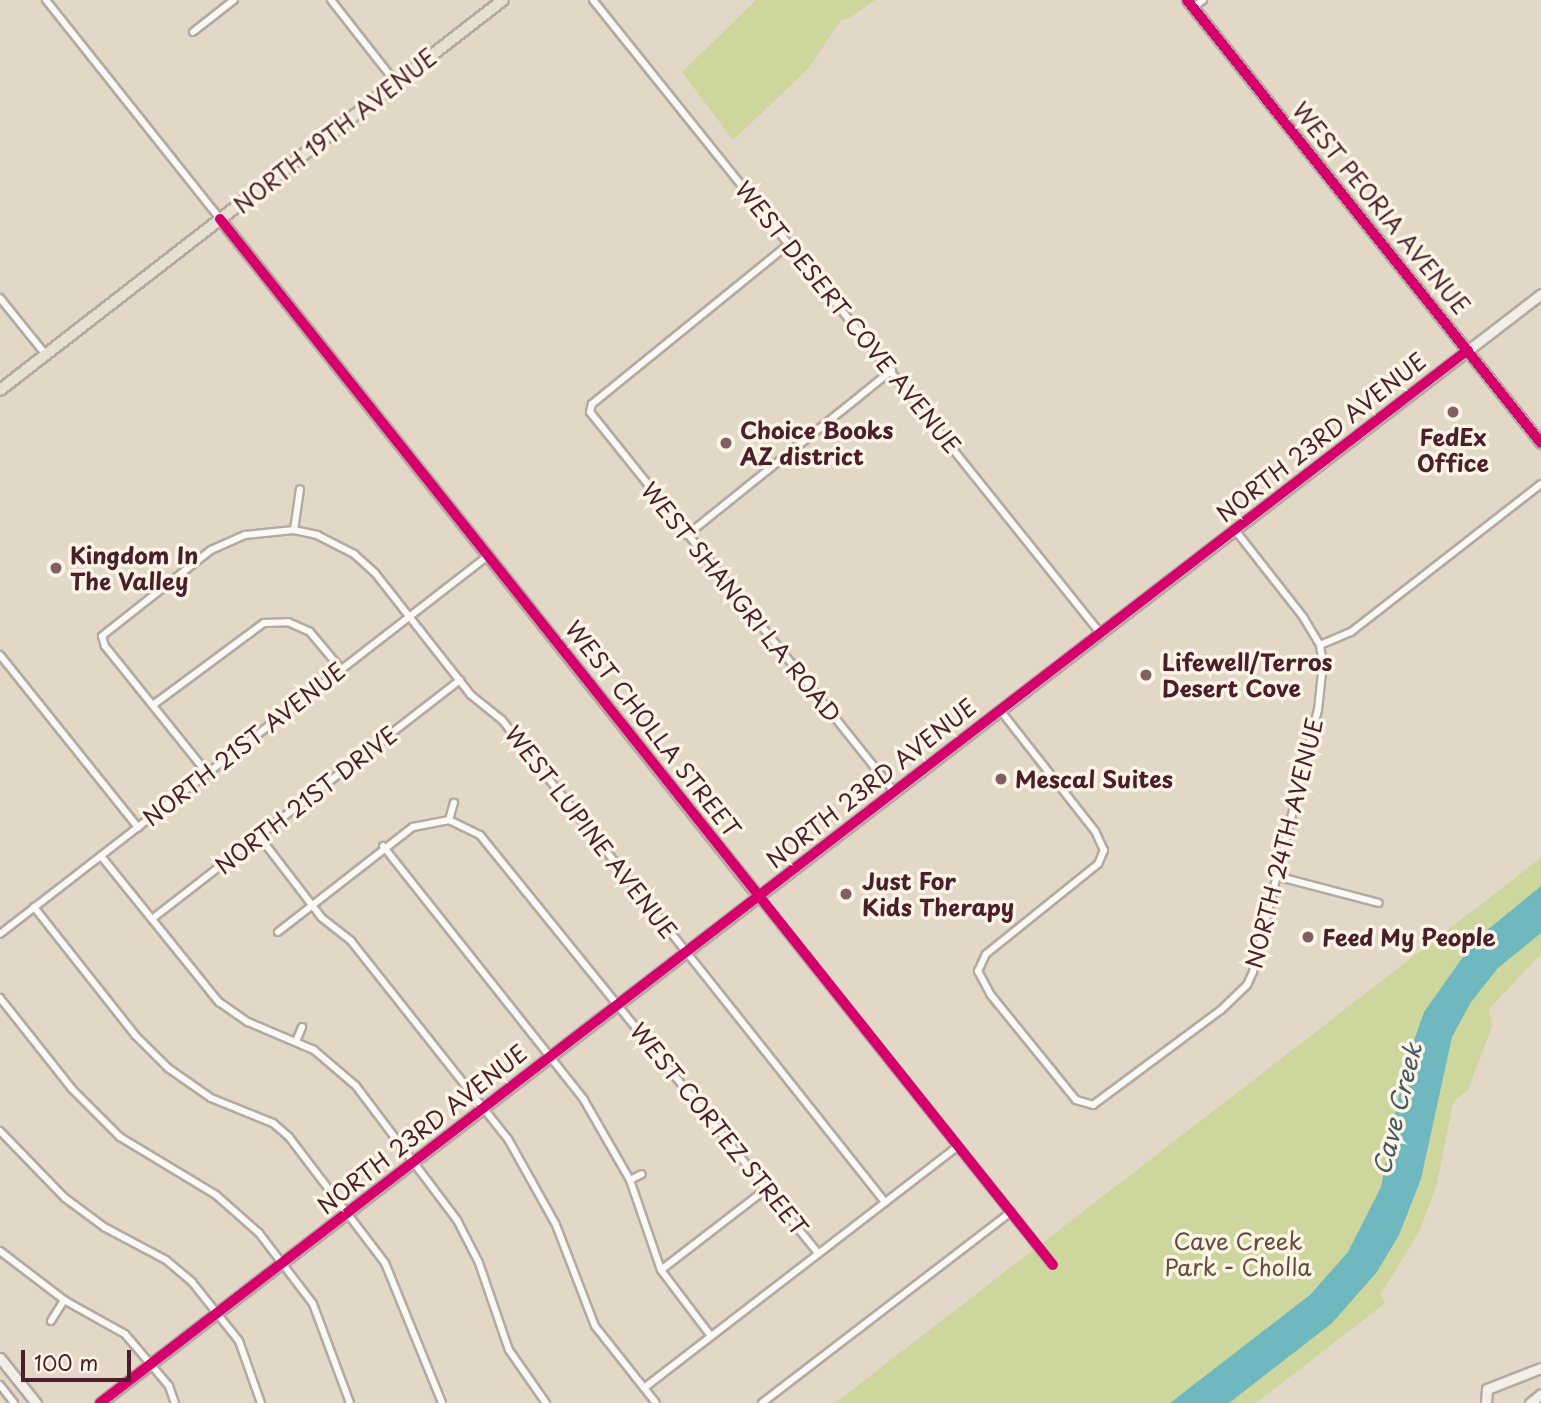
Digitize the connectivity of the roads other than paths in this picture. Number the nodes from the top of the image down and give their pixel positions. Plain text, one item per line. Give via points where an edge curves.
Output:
1 (46, 0) edge
2 (234, 0) edge
3 (331, 0) edge
4 (503, 0) edge
5 (593, 0) edge
6 (1203, 0) edge
7 (1190, 4) edge
8 (193, 32) dead end
9 (396, 83) junction
10 (220, 219) junction
11 (789, 244) junction
12 (1541, 294) edge
13 (0, 298) edge
14 (1468, 350) junction
15 (46, 355) junction
16 (892, 370) junction
17 (0, 390) edge
18 (1541, 443) edge
19 (1541, 484) edge
20 (300, 489) dead end
21 (295, 530) junction
22 (1235, 530) junction
23 (687, 535) junction
24 (489, 555) junction
25 (409, 617) junction
26 (1101, 634) junction
27 (1320, 645) junction
28 (0, 655) edge
29 (341, 669) junction
30 (460, 680) junction
31 (153, 705) junction
32 (1000, 710) junction
33 (207, 773) junction
34 (894, 792) junction
35 (454, 803) dead end
36 (449, 820) junction
37 (138, 827) junction
38 (259, 836) junction
39 (383, 846) junction
40 (101, 856) junction
41 (1276, 876) junction
42 (758, 896) junction
43 (1379, 902) dead end
44 (310, 903) junction
45 (34, 908) junction
46 (152, 919) junction
47 (278, 932) dead end
48 (0, 934) edge
49 (686, 952) junction
50 (0, 998) edge
51 (619, 1003) junction
52 (302, 1027) dead end
53 (296, 1039) junction
54 (551, 1057) junction
55 (484, 1108) junction
56 (0, 1131) edge
57 (958, 1146) junction
58 (415, 1161) junction
59 (642, 1174) dead end
60 (630, 1180) junction
61 (766, 1189) junction
62 (885, 1202) junction
63 (348, 1212) junction
64 (1011, 1212) junction
65 (0, 1251) edge
66 (818, 1254) junction
67 (282, 1263) junction
68 (1053, 1265) dead end
69 (661, 1270) junction
70 (64, 1300) junction
71 (217, 1314) junction
72 (51, 1321) dead end
73 (711, 1336) junction
74 (0, 1358) edge
75 (151, 1364) junction
76 (1541, 1368) edge
77 (14, 1376) junction
78 (1, 1386) edge
79 (644, 1388) junction
80 (1541, 1395) edge
81 (14, 1403) edge
82 (36, 1403) edge
83 (100, 1403) edge
84 (175, 1403) edge
85 (261, 1403) edge
86 (350, 1403) edge
87 (442, 1403) edge
88 (546, 1403) edge
89 (656, 1403) edge
90 (762, 1403) edge
91 (1486, 1403) edge
92 (1530, 1403) edge

1 - 10 street, WEST CHOLLA STREET
2 - 8 street
3 - 9 street
4 - 9 main road, NORTH 19TH AVENUE
5 - 11 street, WEST DESERT COVE AVENUE
6 - 7 street
7 - 14 street, WEST PEORIA AVENUE
9 - 10 main road, NORTH 19TH AVENUE
10 - 15 main road, NORTH 19TH AVENUE
10 - 24 street, WEST CHOLLA STREET
11 - 16 street, WEST DESERT COVE AVENUE
11 - 23 street, WEST SHANGRI LA ROAD via 592,404 590,412
12 - 14 street, NORTH 23RD AVENUE
13 - 15 street
14 - 18 street, WEST PEORIA AVENUE
14 - 22 street, NORTH 23RD AVENUE
15 - 17 main road, NORTH 19TH AVENUE
16 - 23 street
16 - 26 street, WEST DESERT COVE AVENUE
19 - 27 street via 1351,632
20 - 21 street
21 - 25 street, WEST LUPINE AVENUE via 317,535 354,554
21 - 31 street via 255,532 211,550 102,636
22 - 26 street, NORTH 23RD AVENUE
22 - 27 street
23 - 34 street, WEST SHANGRI LA ROAD
24 - 25 street, NORTH 21ST AVENUE
24 - 42 street, WEST CHOLLA STREET
25 - 29 street, NORTH 21ST AVENUE
25 - 30 street, WEST LUPINE AVENUE
26 - 32 street, NORTH 23RD AVENUE
27 - 41 street, NORTH 24TH AVENUE via 1318,710
28 - 37 street
29 - 31 street via 310,632 288,622 255,626
29 - 33 street, NORTH 21ST AVENUE
30 - 38 street, NORTH 21ST DRIVE
30 - 49 street, WEST LUPINE AVENUE via 502,720
31 - 33 street
32 - 34 street, NORTH 23RD AVENUE
32 - 41 street, NORTH 24TH AVENUE via 1095,831 1104,850 1098,864 986,954 978,971 990,994 1084,1105 1102,1101 1247,985
33 - 37 street, NORTH 21ST AVENUE
34 - 42 street, NORTH 23RD AVENUE
35 - 36 street
36 - 39 street via 413,827
36 - 51 street, WEST CORTEZ STREET via 493,846
37 - 40 street, NORTH 21ST AVENUE
38 - 44 street
38 - 46 street, NORTH 21ST DRIVE
39 - 44 street
39 - 54 street
40 - 45 street, NORTH 21ST AVENUE
40 - 46 street
41 - 43 street
42 - 49 street, NORTH 23RD AVENUE
42 - 57 street, WEST CHOLLA STREET
44 - 47 street
44 - 55 street via 351,941
45 - 48 street, NORTH 21ST AVENUE
45 - 63 street via 154,1056 211,1098 281,1129
46 - 53 street via 219,1002 248,1022
49 - 51 street, NORTH 23RD AVENUE
49 - 62 street, WEST LUPINE AVENUE
50 - 67 street via 93,1112 142,1153 232,1207
51 - 54 street, NORTH 23RD AVENUE
51 - 61 street, WEST CORTEZ STREET
52 - 53 street
53 - 58 street via 344,1072
54 - 55 street, NORTH 23RD AVENUE
54 - 60 street via 599,1123
55 - 58 street, NORTH 23RD AVENUE
55 - 79 street via 537,1185 595,1326
56 - 71 street via 48,1184 104,1227 180,1270
57 - 62 street
57 - 64 street, WEST CHOLLA STREET
58 - 63 street, NORTH 23RD AVENUE
58 - 88 street via 457,1220 479,1263 509,1350
59 - 60 street
60 - 69 street
61 - 66 street, WEST CORTEZ STREET
61 - 69 street
62 - 66 street
63 - 67 street, NORTH 23RD AVENUE
63 - 87 street via 396,1285
64 - 68 street, WEST CHOLLA STREET
64 - 90 street
65 - 70 street
66 - 73 street
67 - 71 street, NORTH 23RD AVENUE
67 - 86 street via 322,1321
69 - 73 street
70 - 72 street
70 - 75 street via 125,1334
71 - 75 street, NORTH 23RD AVENUE
71 - 85 street via 246,1354
73 - 79 street
74 - 77 street
75 - 83 street, NORTH 23RD AVENUE
75 - 84 street
76 - 91 street via 1487,1390
77 - 78 street
77 - 82 street
78 - 81 street
79 - 89 street
80 - 92 street

